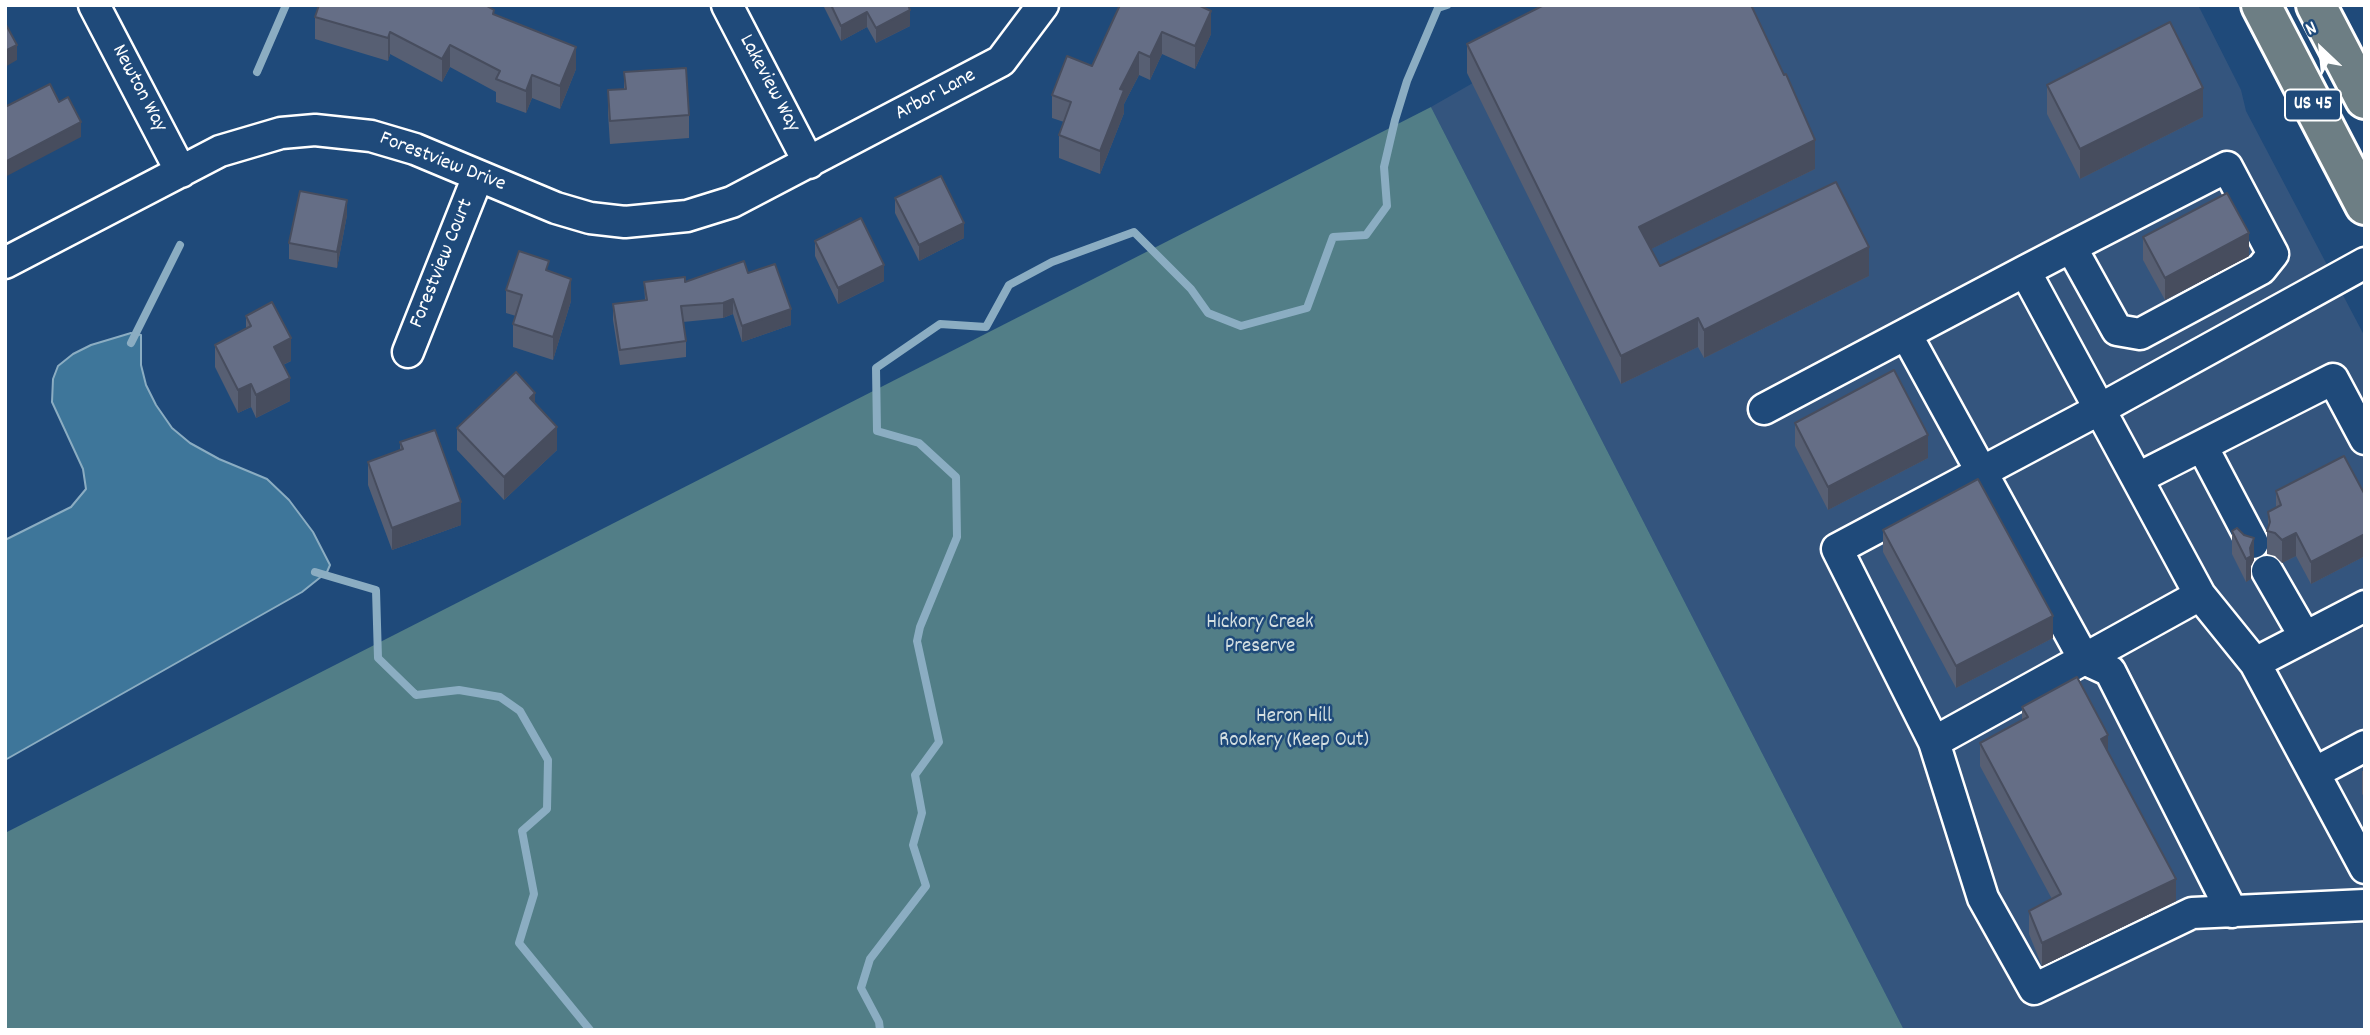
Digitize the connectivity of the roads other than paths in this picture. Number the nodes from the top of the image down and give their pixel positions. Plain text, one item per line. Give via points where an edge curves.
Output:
1 (94, 5) edge
2 (727, 5) edge
3 (1043, 5) edge
4 (2260, 5) edge
5 (2316, 5) edge
6 (2365, 99) edge
7 (809, 163) junction
8 (181, 172) junction
9 (478, 176) junction
10 (2365, 205) edge
11 (2071, 247) junction
12 (5, 263) edge
13 (2365, 263) edge
14 (2025, 271) junction
15 (1906, 334) junction
16 (408, 352) dead end
17 (1764, 408) dead end
18 (2100, 409) junction
19 (2365, 439) edge
20 (2202, 446) junction
21 (1980, 472) junction
22 (2138, 478) junction
23 (2253, 543) edge
24 (2267, 571) dead end
25 (2200, 595) junction
26 (2365, 606) edge
27 (2305, 637) junction
28 (2084, 659) junction
29 (2255, 663) junction
30 (1934, 742) junction
31 (2365, 746) edge
32 (2314, 773) junction
33 (2365, 868) edge
34 (2365, 905) edge
35 (2232, 912) junction

1 - 8 street, Newton Way
2 - 7 street, Lakeview Way
3 - 7 street, Arbor Lane via 1001,61
4 - 10 main road, US 45
5 - 6 main road, US 45
7 - 9 street, Forestview Drive via 711,210 625,222 556,208
8 - 9 street, Forestview Drive via 248,141 281,132 315,130 371,135
8 - 12 street, Forestview Drive
9 - 16 street, Forestview Court
11 - 11 street via 2117,330 2140,334 2261,269 2273,254 2227,167
11 - 14 street
13 - 18 street
14 - 15 street
14 - 18 street
15 - 17 street
15 - 21 street
18 - 21 street
18 - 22 street
19 - 20 street via 2333,379
20 - 22 street
20 - 23 street
21 - 28 street
21 - 30 street via 1837,549
22 - 25 street
24 - 27 street
25 - 28 street
25 - 29 street
26 - 27 street
27 - 29 street
28 - 30 street
28 - 35 street via 2110,671
29 - 32 street
30 - 35 street via 1983,898 2034,989 2192,914
31 - 32 street
32 - 33 street
34 - 35 street

